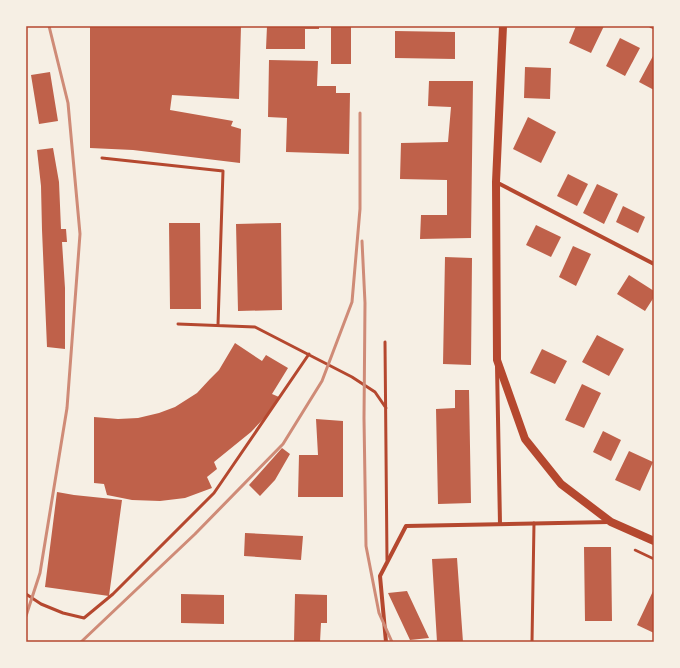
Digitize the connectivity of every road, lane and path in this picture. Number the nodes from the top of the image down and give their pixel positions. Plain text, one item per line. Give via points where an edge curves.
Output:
1 (503, 26) edge
2 (651, 26) edge
3 (654, 28) edge
4 (102, 158) dead end
5 (496, 182) junction
6 (654, 264) edge
7 (178, 324) dead end
8 (218, 325) junction
9 (385, 342) dead end
10 (309, 354) junction
11 (497, 360) junction
12 (386, 408) junction
13 (611, 522) junction
14 (534, 523) junction
15 (500, 524) junction
16 (654, 541) edge
17 (635, 550) dead end
18 (654, 559) edge
19 (387, 562) junction
20 (26, 594) edge
21 (386, 642) edge
22 (532, 642) edge

1 - 5 main road
2 - 3 street
4 - 8 lane via 223,171
5 - 6 street
5 - 11 main road
7 - 8 lane
8 - 10 lane via 255,327
9 - 12 lane
10 - 12 lane via 352,376 376,392
10 - 20 lane via 214,494 113,594 84,618 40,604
11 - 13 main road via 525,439 561,484
11 - 15 street
12 - 19 lane
13 - 14 street
13 - 16 main road
14 - 15 street
14 - 22 lane
15 - 19 street via 406,526
17 - 18 path
19 - 21 street via 380,576

